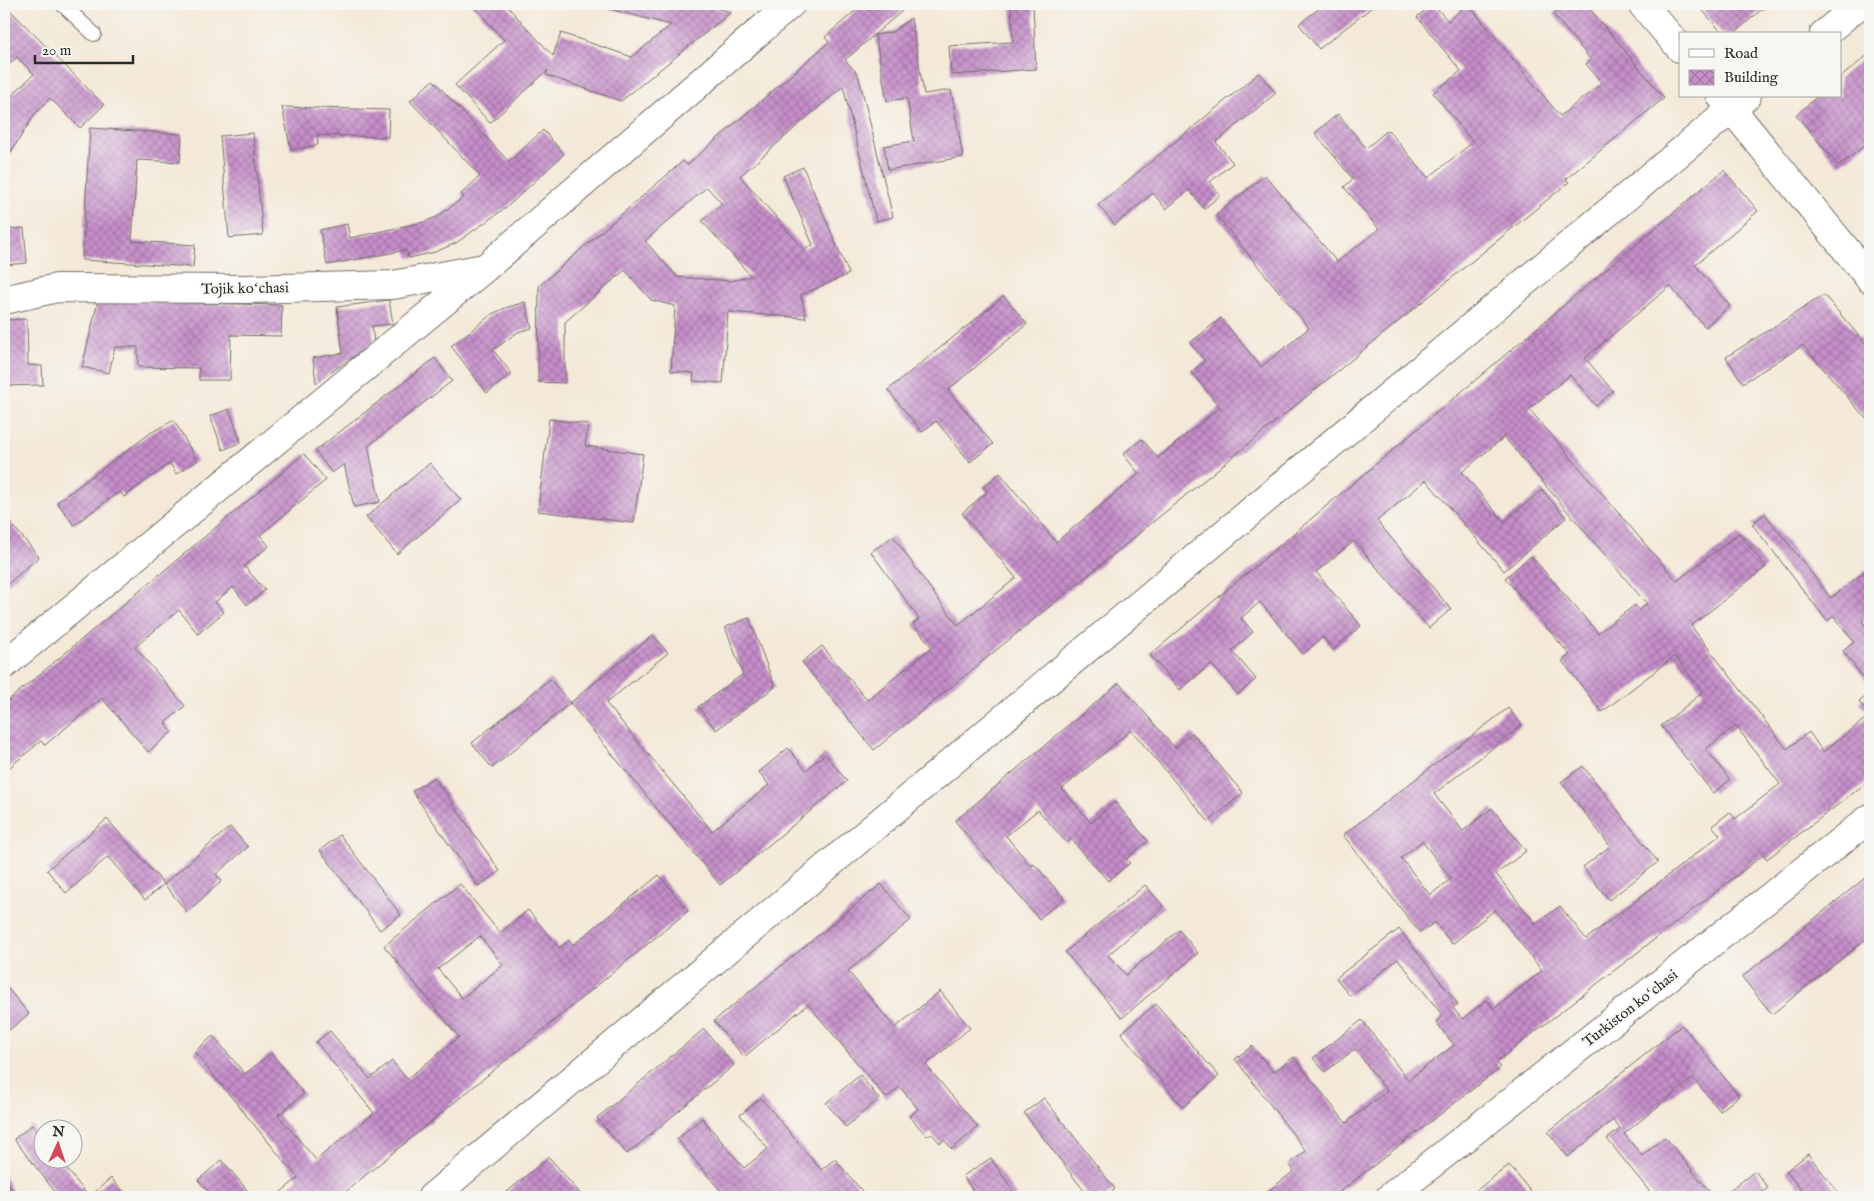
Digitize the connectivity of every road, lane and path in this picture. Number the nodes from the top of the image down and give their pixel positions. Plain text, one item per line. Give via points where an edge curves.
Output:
1 (62, 4) edge
2 (791, 4) edge
3 (1642, 4) edge
4 (1860, 4) edge
5 (1826, 32) edge
6 (94, 34) dead end
7 (1679, 47) edge
8 (1733, 100) edge
9 (485, 268) junction
10 (1870, 279) edge
11 (4, 300) edge
12 (4, 665) edge
13 (1870, 818) edge
14 (432, 1197) edge
15 (1390, 1197) edge

1 - 6 lane
2 - 9 street
3 - 7 street
4 - 5 street
8 - 10 street
8 - 14 street
9 - 11 street, Tojik koʻchasi via 393,285 247,289 57,288
9 - 12 street
13 - 15 street, Turkiston koʻchasi

